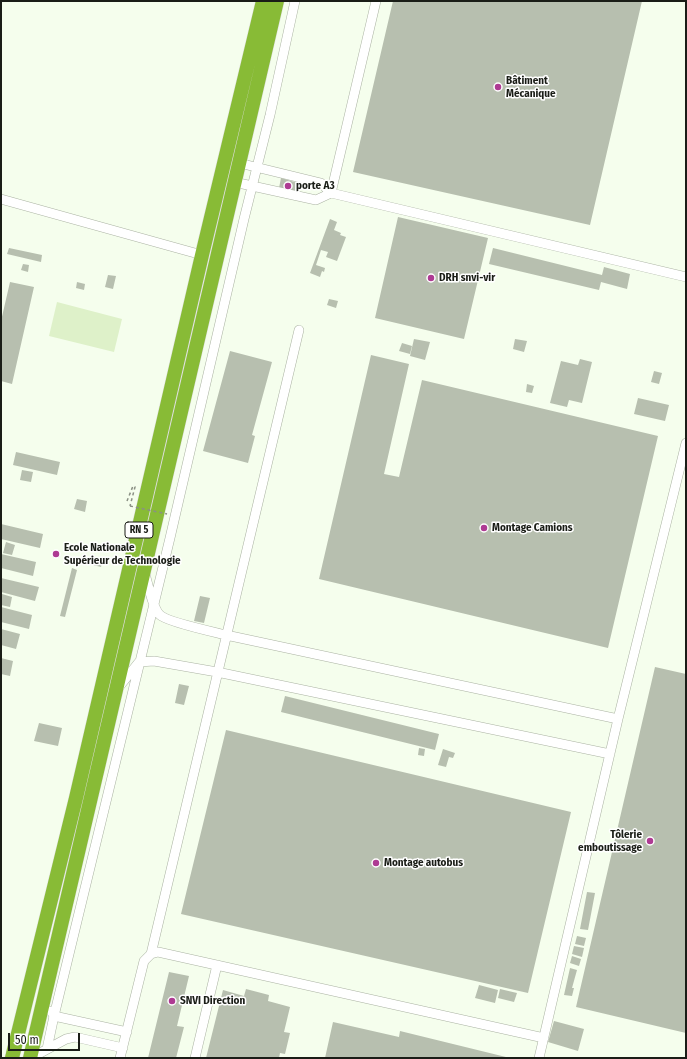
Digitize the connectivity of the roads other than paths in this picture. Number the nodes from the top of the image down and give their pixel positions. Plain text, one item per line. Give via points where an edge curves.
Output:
1 (263, 1) edge
2 (277, 1) edge
3 (295, 1) edge
4 (376, 1) edge
5 (239, 163) junction
6 (257, 167) junction
7 (234, 182) junction
8 (252, 186) junction
9 (331, 193) junction
10 (1, 199) edge
11 (202, 255) junction
12 (686, 277) edge
13 (299, 330) dead end
14 (686, 444) edge
15 (144, 568) junction
16 (154, 604) junction
17 (226, 635) junction
18 (139, 662) junction
19 (217, 672) junction
20 (116, 691) junction
21 (618, 719) junction
22 (610, 754) junction
23 (151, 954) junction
24 (217, 965) junction
25 (44, 1001) junction
26 (54, 1016) junction
27 (127, 1032) junction
28 (544, 1038) junction
29 (123, 1048) junction
30 (47, 1049) junction
31 (12, 1058) edge
32 (31, 1058) edge
33 (120, 1058) edge
34 (195, 1058) edge
35 (539, 1058) edge

1 - 11 highway, RN 5
2 - 5 highway, RN 5
3 - 6 street
4 - 9 street
5 - 6 street
5 - 7 highway, RN 5
6 - 8 street
6 - 9 street via 321,183
7 - 8 street
7 - 15 highway, RN 5
8 - 9 street via 316,200
8 - 16 street
9 - 12 street
10 - 11 street
11 - 31 highway, RN 5 via 78,790
13 - 17 street
14 - 21 street
15 - 16 street
15 - 20 highway, RN 5
16 - 17 street via 160,616
16 - 18 street
17 - 19 street
17 - 21 street
18 - 19 street via 154,661
18 - 20 street
18 - 26 street
19 - 22 street
19 - 23 street
20 - 25 highway, RN 5
21 - 22 street
22 - 28 street
23 - 24 street via 158,952
23 - 27 street via 144,961
24 - 28 street
24 - 34 street
25 - 26 street
25 - 32 highway, RN 5
26 - 27 street
26 - 30 street
27 - 29 street
28 - 35 street
29 - 30 street via 75,1037
29 - 33 street
30 - 32 street

